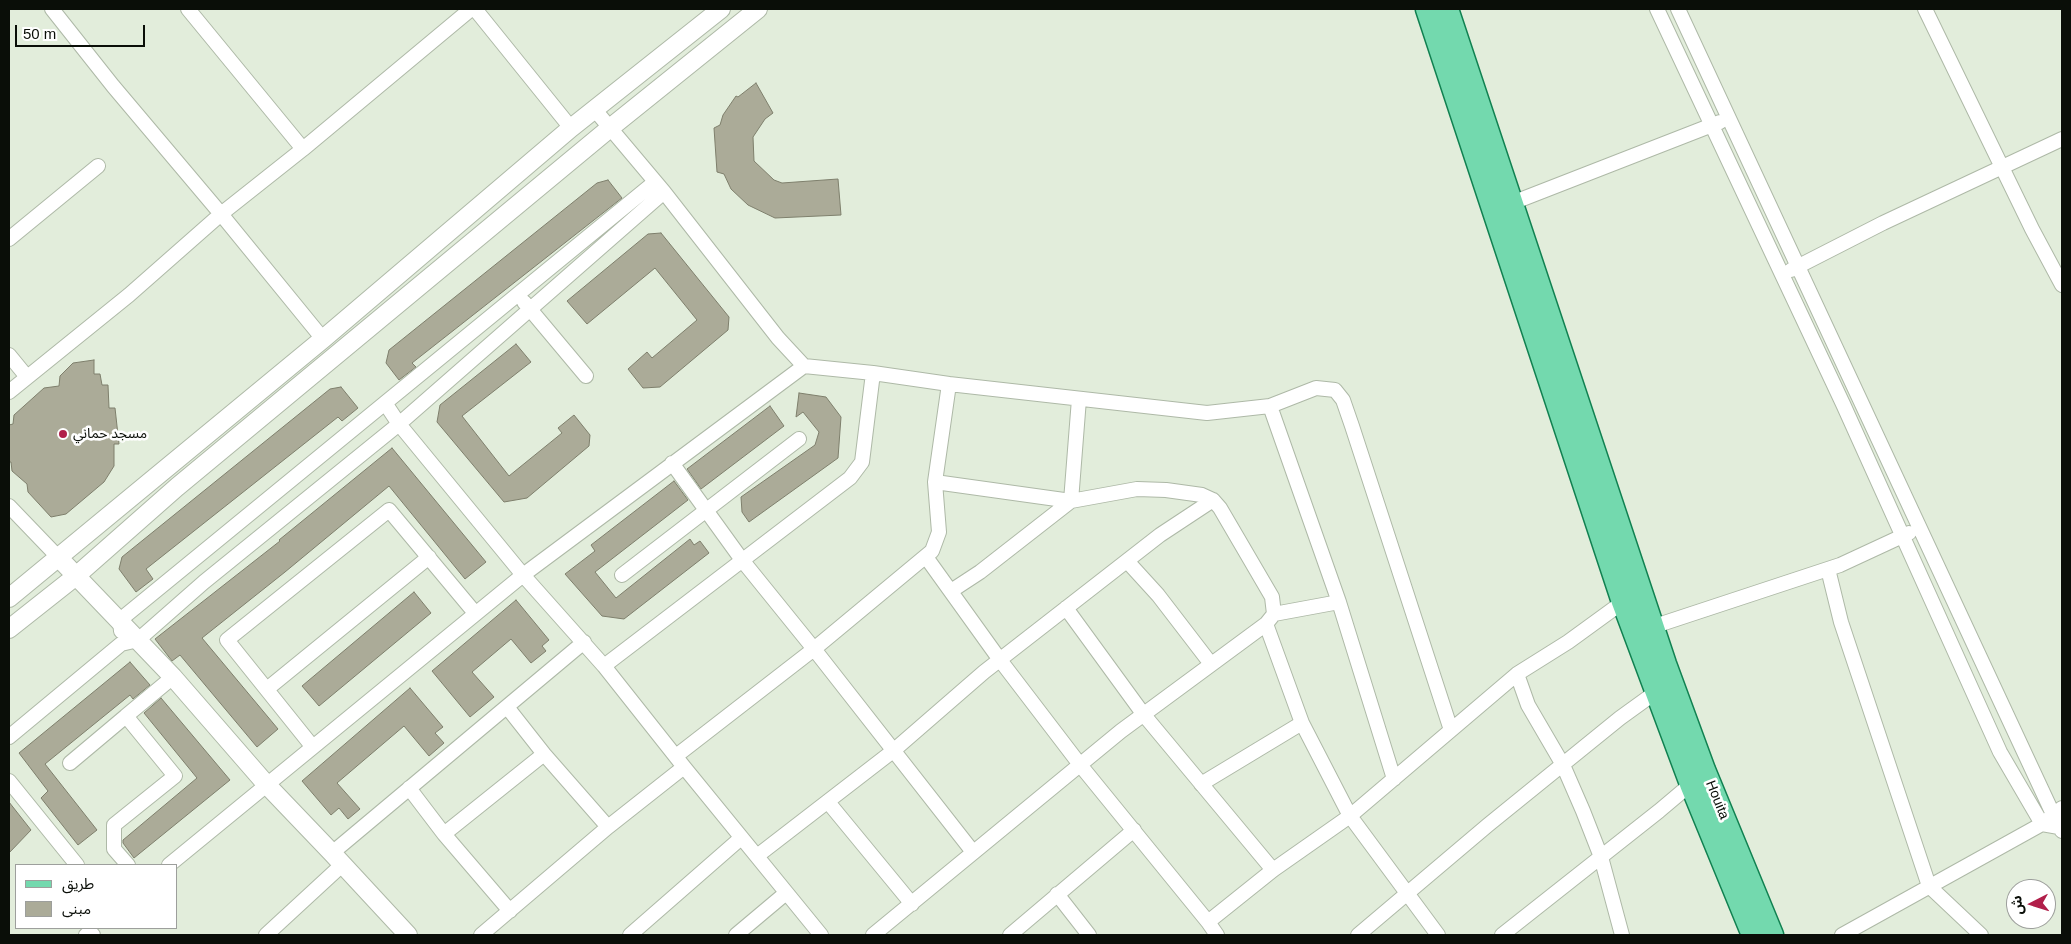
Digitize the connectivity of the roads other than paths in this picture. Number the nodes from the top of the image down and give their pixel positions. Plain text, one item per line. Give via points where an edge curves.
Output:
1 (52, 9) edge
2 (188, 9) edge
3 (470, 9) edge
4 (475, 9) edge
5 (721, 9) edge
6 (758, 9) edge
7 (1426, 9) edge
8 (1448, 9) edge
9 (1658, 9) edge
10 (1678, 9) edge
11 (1925, 9) edge
12 (595, 110) junction
13 (1729, 117) junction
14 (1713, 125) junction
15 (571, 128) junction
16 (610, 128) junction
17 (2062, 139) edge
18 (302, 149) junction
19 (98, 166) dead end
20 (2002, 168) junction
21 (659, 187) junction
22 (1512, 203) junction
23 (221, 214) junction
24 (9, 239) edge
25 (1797, 266) junction
26 (1782, 275) junction
27 (2062, 285) edge
28 (518, 296) junction
29 (529, 308) junction
30 (323, 339) junction
31 (9, 355) edge
32 (804, 366) junction
33 (873, 373) junction
34 (586, 376) dead end
35 (27, 377) junction
36 (949, 384) junction
37 (9, 392) edge
38 (1079, 399) junction
39 (385, 403) junction
40 (1270, 406) junction
41 (399, 424) junction
42 (799, 439) dead end
43 (672, 463) junction
44 (935, 482) junction
45 (1213, 500) junction
46 (1071, 501) junction
47 (9, 506) edge
48 (708, 510) junction
49 (1920, 528) junction
50 (1901, 536) junction
51 (58, 557) junction
52 (429, 557) junction
53 (926, 557) junction
54 (742, 560) junction
55 (1127, 561) junction
56 (1828, 569) junction
57 (523, 575) junction
58 (622, 575) dead end
59 (1942, 575) junction
60 (76, 576) junction
61 (1924, 585) junction
62 (951, 591) junction
63 (9, 598) edge
64 (1340, 602) junction
65 (1623, 602) junction
66 (1066, 608) junction
67 (475, 613) junction
68 (1270, 619) junction
69 (120, 620) junction
70 (1652, 627) junction
71 (9, 629) edge
72 (1973, 640) junction
73 (129, 642) junction
74 (584, 642) junction
75 (814, 649) junction
76 (1953, 649) junction
77 (1000, 660) junction
78 (1211, 664) junction
79 (604, 666) junction
80 (1517, 674) junction
81 (173, 677) junction
82 (1657, 677) junction
83 (267, 689) junction
84 (507, 707) junction
85 (2004, 709) junction
86 (1144, 715) junction
87 (126, 716) junction
88 (1984, 718) junction
89 (1302, 723) junction
90 (1451, 730) junction
91 (9, 737) edge
92 (312, 746) junction
93 (893, 751) junction
94 (544, 754) junction
95 (680, 761) junction
96 (70, 763) dead end
97 (1563, 765) junction
98 (1081, 766) junction
99 (1394, 779) junction
100 (9, 781) edge
101 (266, 784) junction
102 (1201, 784) junction
103 (1691, 784) junction
104 (409, 788) junction
105 (828, 802) junction
106 (1350, 816) junction
107 (2059, 820) edge
108 (2042, 824) junction
109 (608, 827) junction
110 (1134, 830) junction
111 (444, 834) junction
112 (741, 838) junction
113 (973, 852) junction
114 (757, 856) junction
115 (1601, 857) junction
116 (337, 858) junction
117 (76, 864) edge
118 (127, 864) edge
119 (170, 864) edge
120 (1273, 870) junction
121 (1929, 886) junction
122 (786, 893) junction
123 (1408, 893) junction
124 (1057, 894) junction
125 (912, 904) junction
126 (510, 911) junction
127 (1208, 922) junction
128 (266, 935) edge
129 (408, 935) edge
130 (481, 935) edge
131 (630, 935) edge
132 (736, 935) edge
133 (821, 935) edge
134 (873, 935) edge
135 (1010, 935) edge
136 (1089, 935) edge
137 (1217, 935) edge
138 (1358, 935) edge
139 (1438, 935) edge
140 (1502, 935) edge
141 (1622, 935) edge
142 (1753, 935) edge
143 (1772, 935) edge
144 (1842, 935) edge
145 (1981, 935) edge

1 - 23 street
2 - 18 street
3 - 18 street
4 - 15 street
5 - 12 street
6 - 16 street
7 - 65 main road
8 - 22 main road
9 - 14 street
10 - 13 street
11 - 20 street
12 - 15 street
12 - 16 street
13 - 14 street
13 - 25 street
14 - 22 street
14 - 26 street
15 - 30 street
16 - 21 street
16 - 60 street via 177,487
17 - 20 street
18 - 23 street
19 - 24 street
20 - 25 street
20 - 27 street
21 - 28 street
21 - 29 street
21 - 32 street via 778,338
22 - 70 main road
23 - 30 street
23 - 35 street via 129,295
25 - 26 street
25 - 49 street
26 - 50 street
28 - 29 street
28 - 39 street
29 - 34 street
29 - 41 street
30 - 51 street
31 - 35 street
32 - 33 street
32 - 43 street
33 - 36 street
33 - 54 street via 862,462 850,478
35 - 37 street
36 - 38 street
36 - 44 street
38 - 40 street via 1207,413
38 - 46 street
39 - 41 street
39 - 69 street
40 - 64 street
40 - 90 street via 1316,388 1335,390 1343,400
41 - 57 street
41 - 73 street
42 - 48 street
43 - 48 street
43 - 57 street
44 - 46 street
44 - 53 street via 939,532 932,551
45 - 46 street via 1166,490 1137,489
45 - 55 street
45 - 68 street via 1272,597
46 - 62 street
47 - 51 street
48 - 54 street
48 - 58 street
49 - 50 street
49 - 59 street
50 - 56 street
50 - 61 street
51 - 60 street
51 - 63 street
52 - 67 street
52 - 83 street
52 - 83 street via 389,510 227,640
53 - 62 street
53 - 75 street
54 - 75 street
54 - 79 street
55 - 66 street
55 - 78 street via 1158,595
56 - 70 street
56 - 121 street via 1841,622
57 - 67 street
57 - 74 street
59 - 61 street
59 - 72 street
60 - 69 street
60 - 71 street
61 - 76 street
62 - 77 street
64 - 68 street
64 - 99 street
65 - 80 street
65 - 82 main road
66 - 77 street
66 - 86 street
67 - 92 street
68 - 78 street
68 - 89 street
69 - 73 street
70 - 82 main road
72 - 76 street
72 - 85 street
73 - 81 street
73 - 91 street
74 - 79 street
74 - 84 street
75 - 93 street
75 - 95 street
76 - 88 street
77 - 93 street
77 - 98 street
78 - 86 street
79 - 95 street
80 - 90 street
80 - 97 street via 1528,704
81 - 87 street
81 - 101 street
82 - 97 street via 1620,718
82 - 103 main road, Houita
82 - 143 main road, Houita via 1704,770
83 - 92 street
84 - 94 street
84 - 104 street
85 - 88 street
85 - 107 street
86 - 98 street
86 - 102 street
87 - 96 street
87 - 118 street via 175,776 114,825 114,849
88 - 108 street
89 - 102 street
89 - 106 street
90 - 99 street
92 - 101 street
93 - 105 street
93 - 113 street
94 - 109 street
94 - 111 street
95 - 109 street
95 - 112 street
97 - 115 street
97 - 123 street
98 - 110 street
98 - 113 street
99 - 106 street
100 - 117 street
101 - 116 street
101 - 119 street
102 - 120 street
103 - 115 street
103 - 142 main road, Houita
104 - 111 street
104 - 116 street
105 - 114 street
105 - 125 street
106 - 120 street
106 - 123 street
107 - 108 street
108 - 121 street
109 - 126 street
110 - 124 street
110 - 127 street
111 - 126 street
112 - 114 street
112 - 131 street
113 - 125 street
114 - 122 street
115 - 140 street
115 - 141 street
116 - 128 street
116 - 129 street
120 - 127 street
121 - 144 street
121 - 145 street
122 - 132 street
122 - 133 street
123 - 138 street
123 - 139 street
124 - 135 street
124 - 136 street
125 - 134 street
126 - 130 street
127 - 137 street

